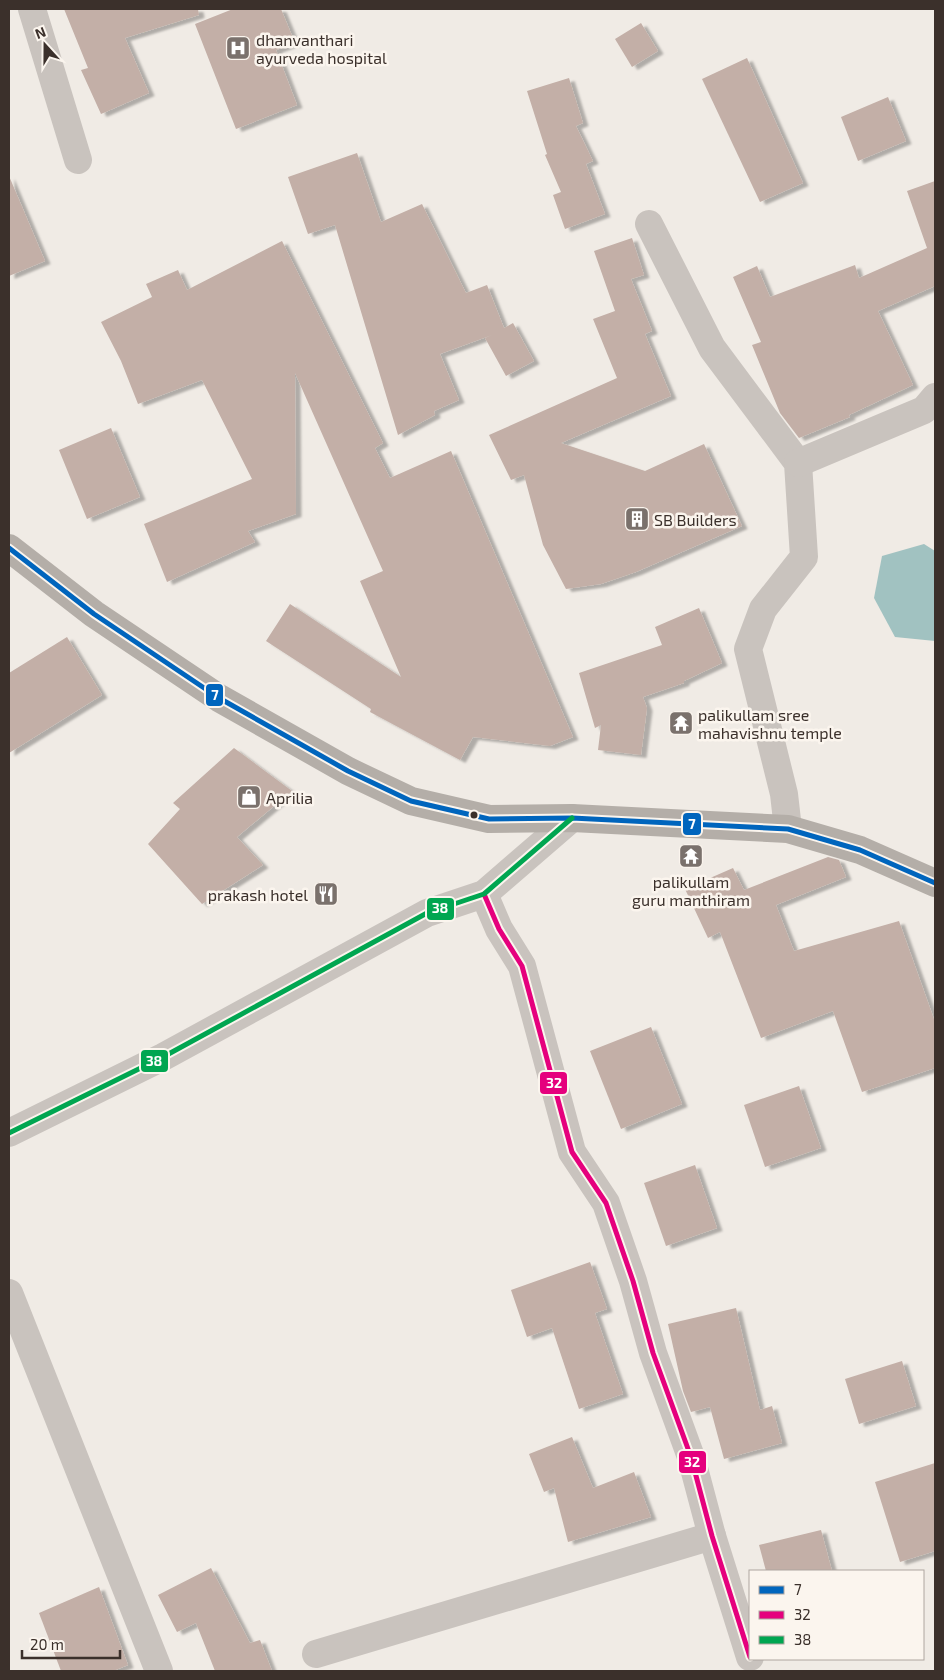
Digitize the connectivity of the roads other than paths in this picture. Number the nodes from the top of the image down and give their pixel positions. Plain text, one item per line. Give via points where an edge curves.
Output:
1 (32, 9) edge
2 (78, 160) dead end
3 (649, 224) dead end
4 (935, 397) edge
5 (798, 463) junction
6 (9, 548) edge
7 (572, 818) junction
8 (788, 829) junction
9 (935, 883) edge
10 (484, 894) junction
11 (9, 1133) edge
12 (9, 1293) edge
13 (712, 1536) junction
14 (749, 1652) edge
15 (316, 1654) dead end
16 (160, 1671) edge

1 - 2 street
3 - 5 street via 712,348
4 - 5 street via 924,410
5 - 8 street via 804,557 763,609 748,648 784,794
6 - 7 highway via 94,614 219,698 348,771 411,801 489,818
7 - 8 highway
7 - 10 street
8 - 9 highway via 860,850
10 - 11 street via 427,913 163,1057
10 - 13 street via 499,929 522,966 572,1152 606,1203 691,1457
12 - 16 street
13 - 14 street
13 - 15 street

